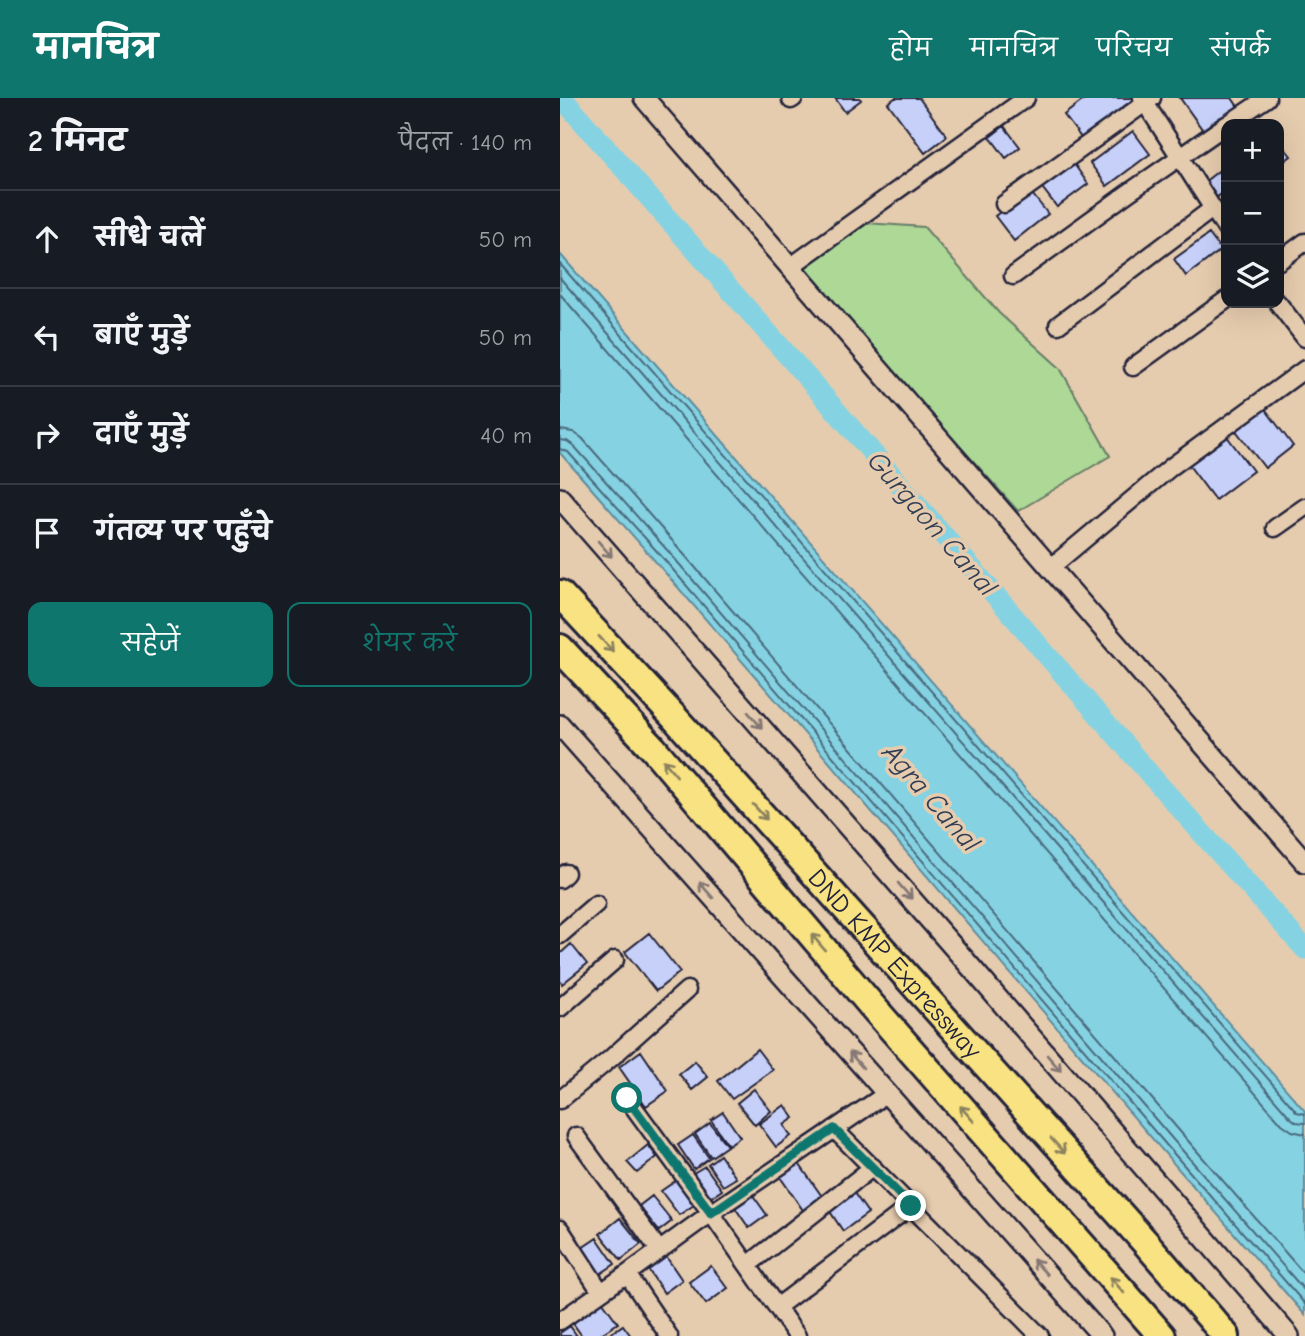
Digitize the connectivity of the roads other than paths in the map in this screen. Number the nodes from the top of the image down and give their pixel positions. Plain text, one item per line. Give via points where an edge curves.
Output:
1 (644, 98) edge
2 (1026, 98) edge
3 (1267, 98) edge
4 (1146, 100) edge
5 (1236, 119) edge
6 (1221, 129) edge
7 (1181, 156) junction
8 (1004, 204) dead end
9 (1212, 209) junction
10 (1221, 222) edge
11 (1305, 242) edge
12 (1284, 257) edge
13 (790, 267) junction
14 (1013, 276) dead end
15 (1221, 304) edge
16 (1282, 308) edge
17 (1058, 325) dead end
18 (1305, 338) edge
19 (1133, 367) dead end
20 (1305, 369) edge
21 (560, 498) edge
22 (1305, 507) edge
23 (1275, 528) dead end
24 (1050, 568) junction
25 (560, 594) edge
26 (560, 648) edge
27 (560, 725) edge
28 (1305, 862) edge
29 (596, 904) dead end
30 (560, 935) edge
31 (615, 960) dead end
32 (687, 990) dead end
33 (560, 1008) edge
34 (886, 1094) junction
35 (627, 1098) dead end
36 (560, 1100) edge
37 (834, 1129) junction
38 (576, 1136) dead end
39 (873, 1167) junction
40 (911, 1206) junction
41 (711, 1213) junction
42 (560, 1229) edge
43 (659, 1250) junction
44 (748, 1265) junction
45 (628, 1274) junction
46 (601, 1292) junction
47 (777, 1307) junction
48 (560, 1321) edge
49 (669, 1336) edge
50 (797, 1336) edge
51 (1040, 1336) edge
52 (1102, 1336) edge
53 (1162, 1336) edge
54 (1226, 1336) edge
55 (1289, 1336) edge

1 - 13 street
2 - 13 street
3 - 5 street
4 - 7 street
4 - 8 street
6 - 7 street
7 - 9 street
7 - 14 street
9 - 10 street
9 - 17 street
11 - 12 street
13 - 24 street
15 - 19 street
16 - 18 street
20 - 24 street via 1177,463
21 -> 55 street
22 - 23 street
24 - 28 street
25 -> 54 highway, DND KMP Expressway
53 -> 26 highway, DND KMP Expressway via 653,748
34 -> 27 street
29 - 30 street
31 - 33 street
32 - 36 street
34 - 37 street
52 -> 34 street
35 - 41 street
37 - 39 street
37 - 41 street
38 - 43 street
39 - 40 street
39 - 44 street
40 - 47 street
40 - 51 street
41 - 43 street
41 - 44 street
42 - 46 street
43 - 45 street
44 - 47 street
45 - 46 street
45 - 49 street
46 - 48 street
47 - 50 street

